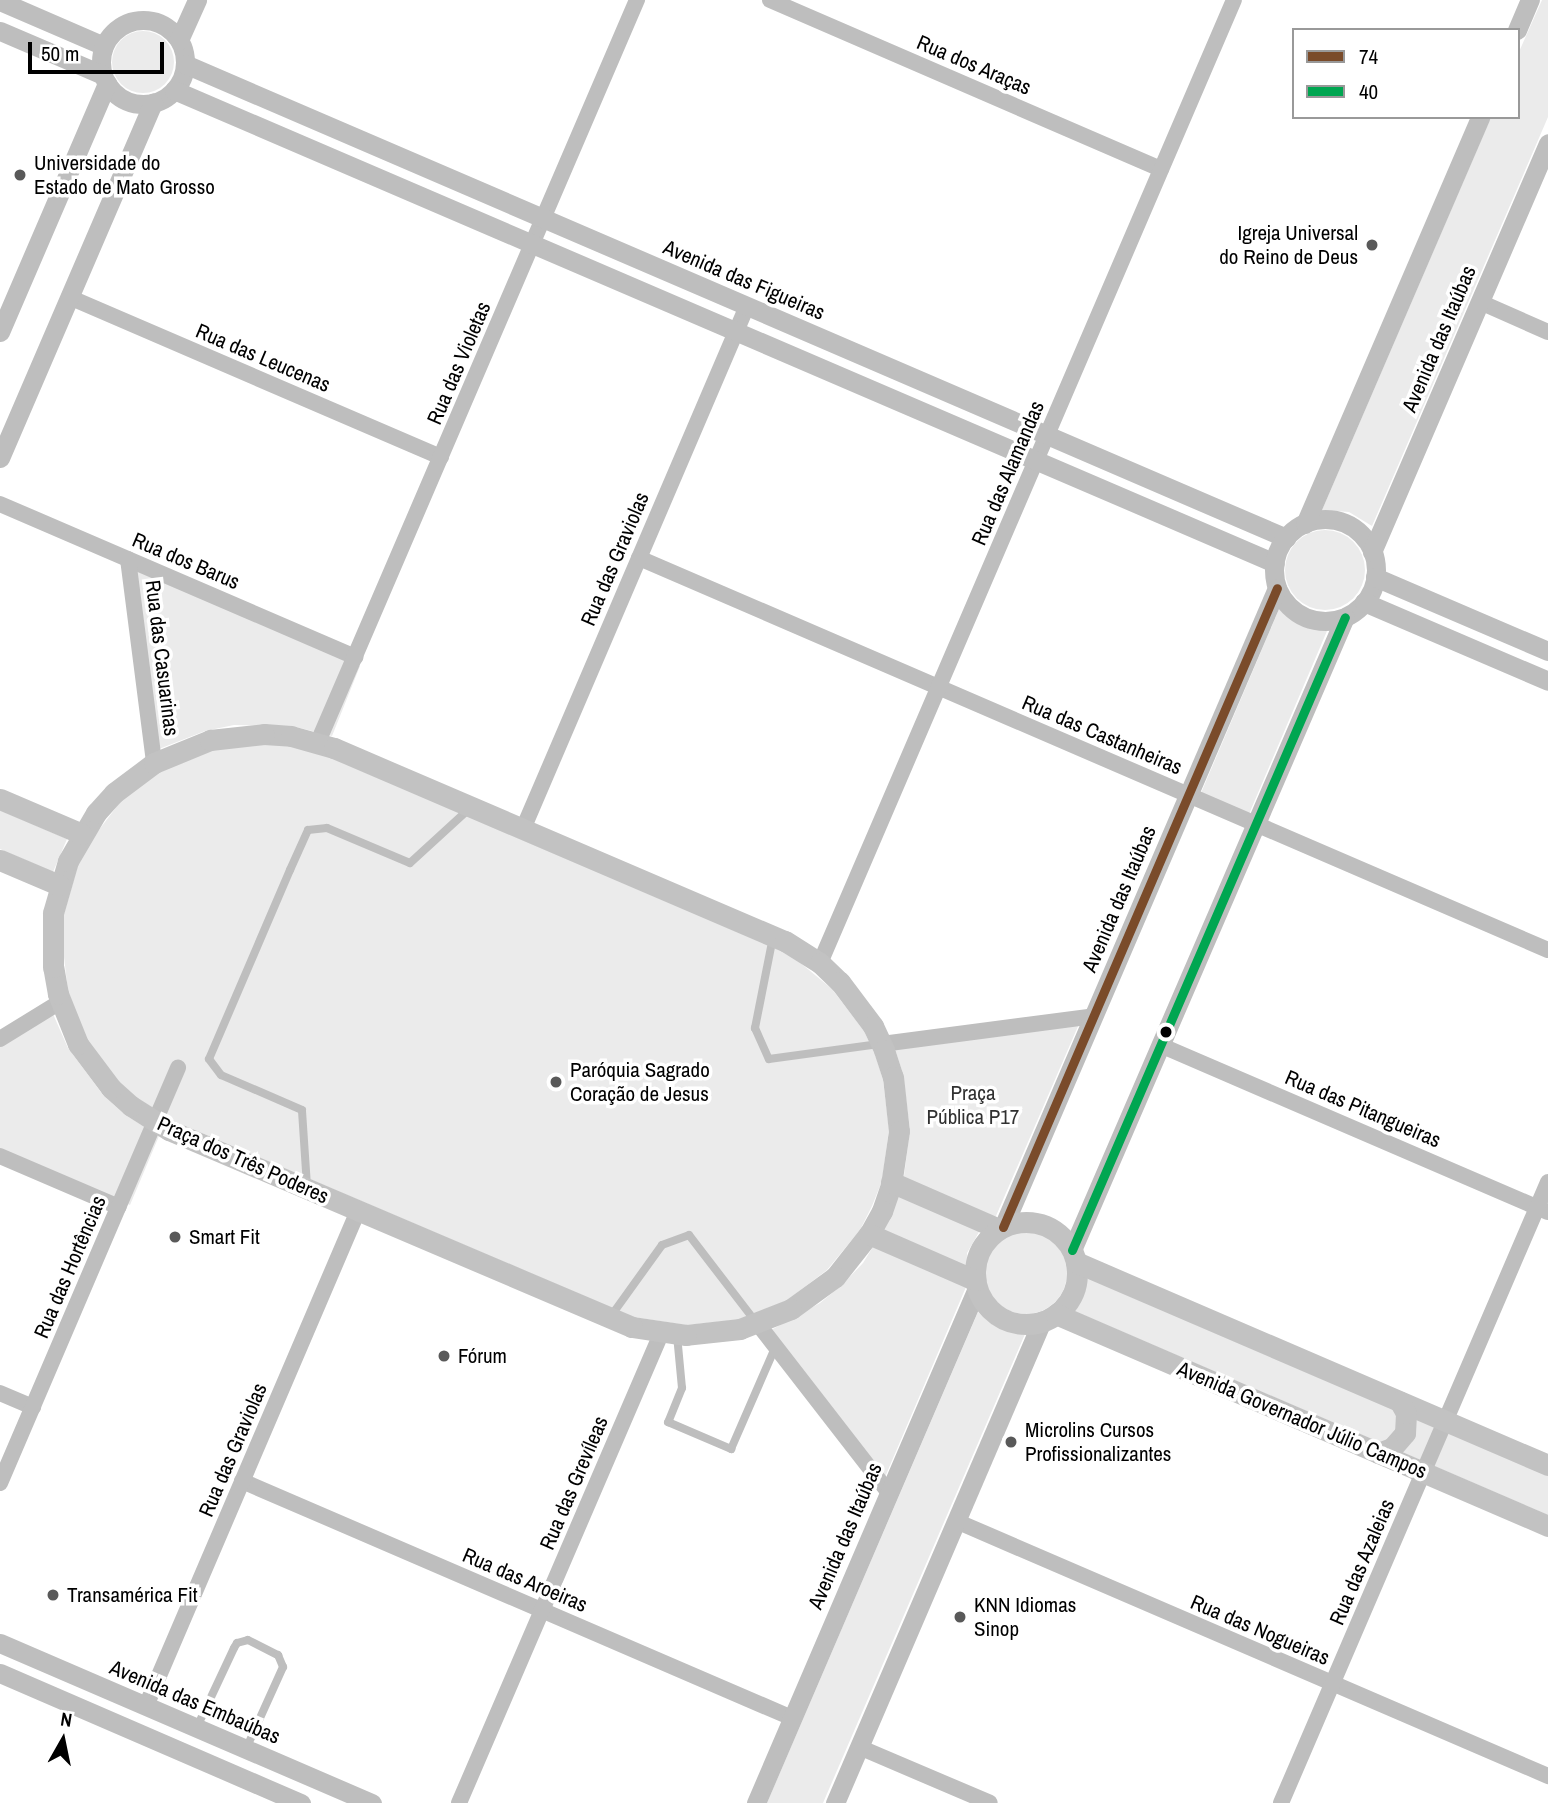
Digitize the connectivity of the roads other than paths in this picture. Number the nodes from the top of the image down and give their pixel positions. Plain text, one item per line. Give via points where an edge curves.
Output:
1 (143, 0) edge
2 (197, 0) edge
3 (637, 0) edge
4 (770, 0) edge
5 (1234, 0) edge
6 (1530, 0) edge
7 (0, 1) edge
8 (134, 21) junction
9 (1518, 28) edge
10 (0, 31) edge
11 (179, 40) junction
12 (104, 46) junction
13 (185, 64) junction
14 (105, 79) junction
15 (174, 90) junction
16 (153, 102) junction
17 (1479, 119) edge
18 (1548, 143) edge
19 (1161, 169) junction
20 (543, 219) junction
21 (533, 244) junction
22 (69, 297) junction
23 (1480, 302) junction
24 (747, 306) junction
25 (736, 331) junction
26 (0, 332) edge
27 (1548, 332) edge
28 (1047, 435) junction
29 (441, 457) junction
30 (0, 458) edge
31 (1036, 461) junction
32 (0, 504) edge
33 (1305, 524) junction
34 (1286, 538) junction
35 (1372, 552) junction
36 (639, 558) junction
37 (128, 559) junction
38 (1275, 564) junction
39 (1375, 577) junction
40 (1277, 588) junction
41 (1364, 602) junction
42 (1345, 617) junction
43 (1548, 651) edge
44 (355, 657) junction
45 (1548, 681) edge
46 (939, 687) junction
47 (318, 742) junction
48 (154, 763) junction
49 (1189, 795) junction
50 (0, 799) edge
51 (472, 807) junction
52 (1256, 824) junction
53 (523, 829) junction
54 (82, 834) junction
55 (0, 860) edge
56 (59, 885) junction
57 (773, 937) junction
58 (1548, 950) edge
59 (820, 964) junction
60 (60, 1002) junction
61 (1094, 1016) junction
62 (0, 1039) edge
63 (882, 1044) junction
64 (1160, 1045) junction
65 (178, 1068) dead end
66 (155, 1123) junction
67 (0, 1156) edge
68 (891, 1182) junction
69 (1548, 1182) edge
70 (307, 1189) junction
71 (119, 1207) junction
72 (1543, 1209) edge
73 (358, 1211) junction
74 (1001, 1228) junction
75 (869, 1234) junction
76 (1074, 1256) junction
77 (976, 1284) junction
78 (1049, 1318) junction
79 (609, 1319) junction
80 (758, 1324) junction
81 (669, 1334) junction
82 (776, 1347) junction
83 (0, 1393) edge
84 (1401, 1402) junction
85 (33, 1407) junction
86 (1446, 1421) junction
87 (1378, 1453) junction
88 (1548, 1465) edge
89 (1423, 1473) junction
90 (242, 1481) junction
91 (0, 1483) edge
92 (889, 1493) junction
93 (956, 1521) junction
94 (1548, 1526) edge
95 (542, 1610) junction
96 (0, 1643) edge
97 (0, 1673) edge
98 (1333, 1684) junction
99 (146, 1706) junction
100 (792, 1718) junction
101 (197, 1728) junction
102 (859, 1747) junction
103 (246, 1749) junction
104 (1548, 1776) edge
105 (301, 1803) edge
106 (372, 1803) edge
107 (459, 1803) edge
108 (755, 1803) edge
109 (835, 1803) edge
110 (990, 1803) edge
111 (1281, 1803) edge

1 - 8 street
2 - 11 street
3 - 20 street, Rua das Violetas
4 - 19 street, Rua dos Araças
5 - 19 street, Rua das Alamandas
6 - 9 street
7 - 12 street
8 - 11 street via 160,23
8 - 12 street via 118,27
10 - 14 street
11 - 13 street
12 - 14 street via 101,65
13 - 15 street
13 - 20 street, Avenida das Figueiras
14 - 16 street via 125,100
14 - 26 street
15 - 16 street
15 - 21 street
16 - 22 street
17 - 33 street
18 - 23 street, Avenida das Itaúbas
19 - 28 street, Rua das Alamandas
20 - 21 street, Rua das Violetas
20 - 24 street, Avenida das Figueiras
21 - 25 street
21 - 29 street, Rua das Violetas
22 - 29 street, Rua das Leucenas
22 - 30 street
23 - 27 street
23 - 35 street, Avenida das Itaúbas
24 - 25 street, Rua das Graviolas
24 - 28 street, Avenida das Figueiras
25 - 31 street
25 - 36 street, Rua das Graviolas
28 - 31 street, Rua das Alamandas
28 - 34 street, Avenida das Figueiras
29 - 44 street, Rua das Violetas
31 - 38 street
31 - 46 street, Rua das Alamandas
32 - 37 street, Rua dos Barus
33 - 34 street
33 - 35 street via 1323,519 1350,526
34 - 38 street
35 - 39 street
36 - 46 street, Rua das Castanheiras
36 - 53 street, Rua das Graviolas
37 - 44 street, Rua dos Barus
37 - 48 street, Rua das Casuarinas
38 - 40 street
39 - 41 street
39 - 43 street
40 - 42 street via 1302,615 1327,621
40 - 49 street, Avenida das Itaúbas
41 - 42 street
41 - 45 street
42 - 52 street
44 - 47 street, Rua das Violetas
46 - 49 street, Rua das Castanheiras
46 - 59 street, Rua das Alamandas
47 - 48 main road, Praça dos Três Poderes via 278,735 237,735 183,749
47 - 51 main road, Praça dos Três Poderes
48 - 54 main road, Praça dos Três Poderes via 114,793
49 - 52 street, Rua das Castanheiras
49 - 61 street, Avenida das Itaúbas
50 - 54 main road
51 - 53 main road, Praça dos Três Poderes
51 - 70 lane via 410,863 327,828 308,830 209,1059 221,1075 302,1110
52 - 58 street, Rua das Castanheiras
52 - 64 street
53 - 57 main road, Praça dos Três Poderes
54 - 56 main road, Praça dos Três Poderes
55 - 56 main road
56 - 60 main road, Praça dos Três Poderes via 51,940
57 - 59 main road, Praça dos Três Poderes
57 - 63 lane via 755,1028 769,1059
59 - 63 main road, Praça dos Três Poderes via 858,1003
60 - 62 street
60 - 66 main road, Praça dos Três Poderes via 93,1067
61 - 63 street
61 - 74 street, Avenida das Itaúbas
63 - 68 main road, Praça dos Três Poderes via 898,1103
64 - 72 street, Rua das Pitangueiras
64 - 76 street
65 - 66 street, Rua das Hortências
66 - 70 main road, Praça dos Três Poderes
66 - 71 street, Rua das Hortências
67 - 71 street
68 - 74 main road
68 - 75 main road, Praça dos Três Poderes
69 - 72 street, Rua das Azaleias
70 - 73 main road, Praça dos Três Poderes
71 - 85 street, Rua das Hortências
72 - 86 street, Rua das Azaleias
73 - 79 main road, Praça dos Três Poderes
73 - 90 street, Rua das Graviolas
74 - 76 main road via 1024,1222 1044,1225 1061,1235
74 - 77 main road via 977,1255
75 - 77 main road, Avenida Governador Júlio Campos
75 - 80 main road, Praça dos Três Poderes via 844,1267 814,1295
76 - 78 main road via 1074,1291
76 - 84 main road
77 - 78 main road, Avenida Governador Júlio Campos via 984,1303 999,1316 1018,1323
77 - 92 street, Avenida das Itaúbas
78 - 87 main road, Avenida Governador Júlio Campos
78 - 93 street
79 - 80 lane via 662,1245 689,1235
79 - 81 main road, Praça dos Três Poderes
80 - 81 main road, Praça dos Três Poderes via 713,1334
80 - 82 street
81 - 82 lane via 682,1388 668,1422 732,1449
81 - 95 street, Rua das Grevíleas
82 - 92 street
83 - 85 street
84 - 86 main road
84 - 87 main road via 1406,1413 1405,1433 1392,1448
85 - 91 street, Rua das Hortências
86 - 88 main road
86 - 89 street, Rua das Azaleias
87 - 89 main road, Avenida Governador Júlio Campos
89 - 94 main road, Avenida Governador Júlio Campos
89 - 98 street, Rua das Azaleias
90 - 95 street, Rua das Aroeiras
90 - 99 street, Rua das Graviolas
92 - 100 street, Avenida das Itaúbas
93 - 98 street, Rua das Nogueiras
93 - 102 street
95 - 100 street, Rua das Aroeiras
95 - 107 street, Rua das Grevíleas
96 - 99 street, Avenida das Embaúbas
97 - 105 street
98 - 104 street, Rua das Nogueiras
98 - 111 street, Rua das Azaleias
99 - 101 street, Avenida das Embaúbas
100 - 108 street, Avenida das Itaúbas
101 - 103 street, Avenida das Embaúbas
101 - 103 lane via 234,1648 248,1640 278,1655 283,1667
102 - 109 street
102 - 110 street
103 - 106 street, Avenida das Embaúbas

